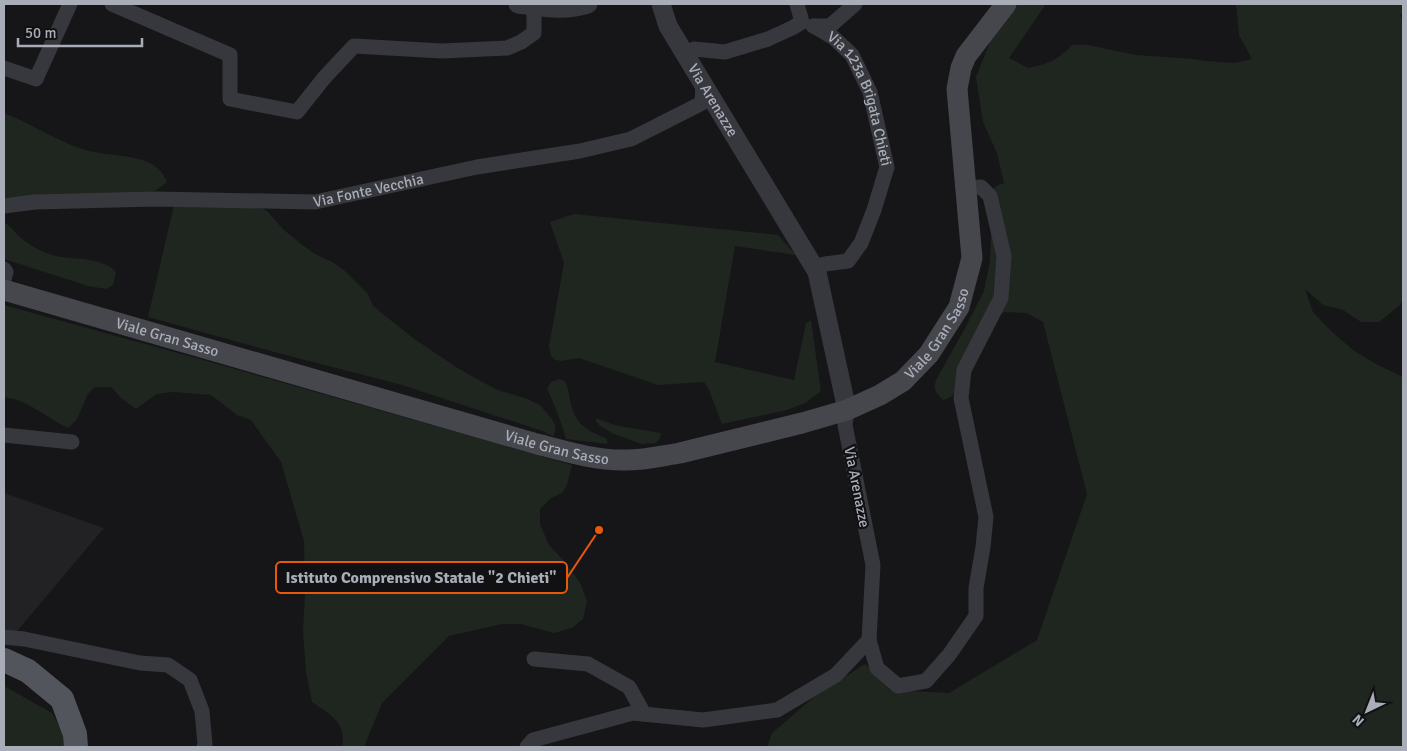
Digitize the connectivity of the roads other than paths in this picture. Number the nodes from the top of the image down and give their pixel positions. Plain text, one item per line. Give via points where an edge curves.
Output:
1 (70, 4) edge
2 (112, 4) edge
3 (588, 4) edge
4 (661, 4) edge
5 (797, 4) edge
6 (855, 4) edge
7 (1006, 4) edge
8 (526, 5) edge
9 (808, 24) junction
10 (685, 54) junction
11 (4, 68) edge
12 (703, 83) junction
13 (966, 188) junction
14 (4, 206) edge
15 (814, 267) junction
16 (4, 269) edge
17 (4, 279) edge
18 (4, 290) edge
19 (847, 410) junction
20 (4, 435) edge
21 (72, 442) dead end
22 (4, 637) edge
23 (869, 640) junction
24 (534, 659) dead end
25 (4, 660) edge
26 (644, 714) junction
27 (76, 747) edge
28 (204, 747) edge
29 (527, 747) edge

1 - 11 street via 36,79
2 - 8 street via 230,55 230,100 296,112 354,46 442,51 507,48 534,33
3 - 8 street via 566,9
4 - 10 street, Via Arenazze via 668,26
5 - 9 street
6 - 9 street, Via 123a Brigata Chieti via 830,26
7 - 13 main road, Viale Gran Sasso via 966,56 961,68 957,89
9 - 10 street via 726,52 694,49
9 - 15 street, Via 123a Brigata Chieti via 834,38 852,55 870,92 888,167 861,243 848,261
10 - 12 street, Via Arenazze
12 - 14 street, Via Fonte Vecchia via 702,102 631,139 580,151 477,167 316,202 155,199 34,202
12 - 15 street, Via Arenazze
13 - 19 main road, Viale Gran Sasso via 972,258 959,307 929,354 904,381
13 - 23 street via 981,187 990,196 1004,256 1002,298 964,370 962,398 986,517 976,588 976,616 926,681 898,686 877,668
15 - 19 street, Via Arenazze
16 - 17 street
18 - 19 main road, Viale Gran Sasso via 591,458 630,460 680,453
19 - 23 street, Via Arenazze via 845,425 873,566
20 - 21 street
22 - 28 street via 140,663 168,665 190,680 202,711
23 - 26 street via 836,675 777,710 703,720
24 - 26 street via 588,664 629,687
25 - 27 main road via 28,671 62,699 75,734
26 - 29 street via 633,713 533,740

